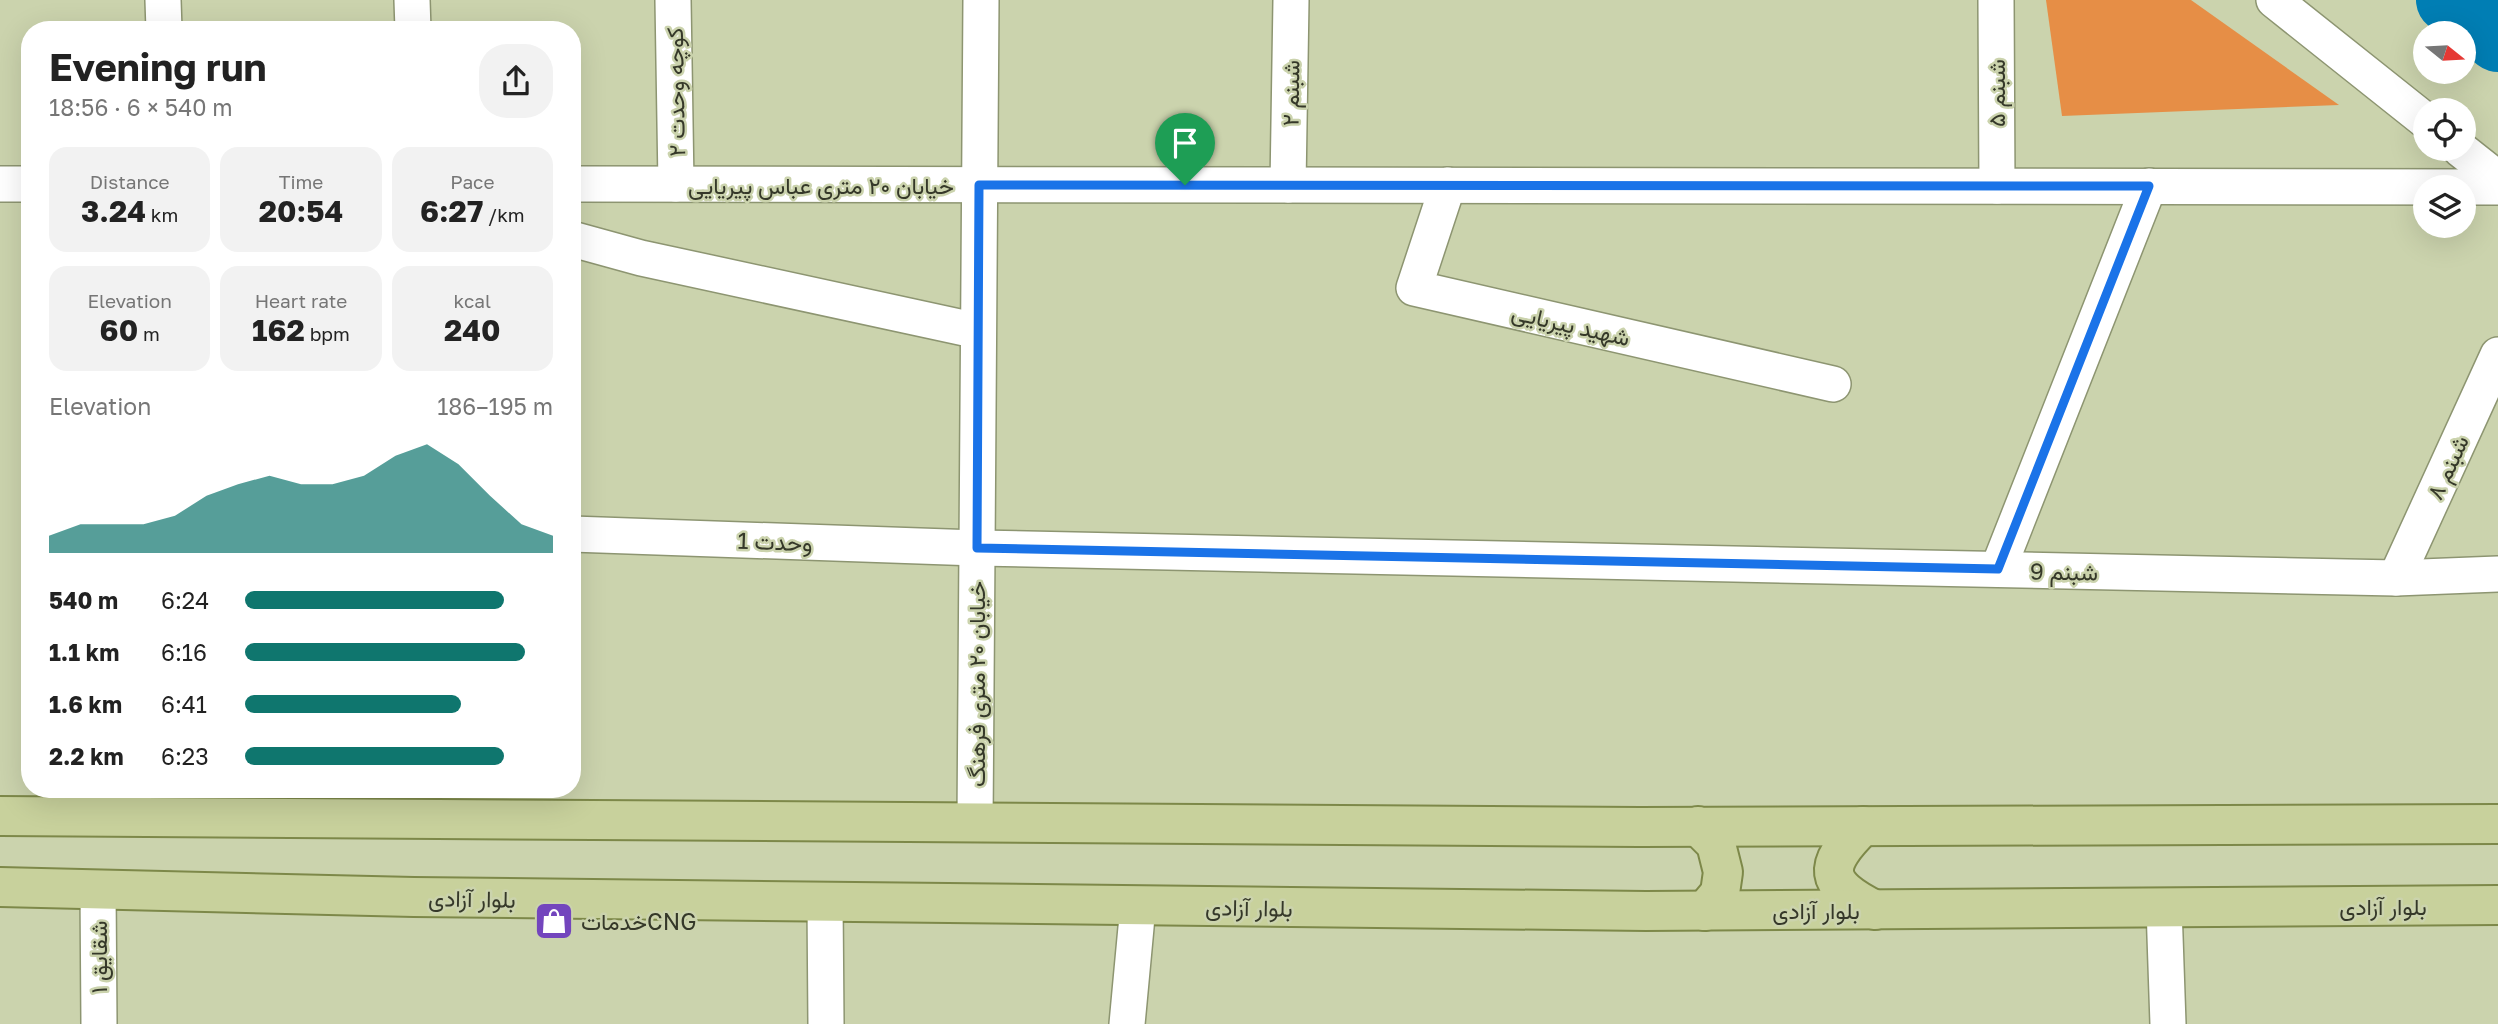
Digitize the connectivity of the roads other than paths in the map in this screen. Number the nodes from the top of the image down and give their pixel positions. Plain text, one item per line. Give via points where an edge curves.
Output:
1 (163, 0) edge
2 (412, 0) edge
3 (673, 0) edge
4 (981, 0) edge
5 (1291, 0) edge
6 (1996, 0) edge
7 (2274, 0) edge
8 (164, 21) edge
9 (413, 21) edge
10 (2413, 111) edge
11 (2475, 161) edge
12 (2498, 179) edge
13 (0, 184) edge
14 (21, 184) edge
15 (581, 184) edge
16 (676, 184) junction
17 (979, 185) junction
18 (1288, 185) junction
19 (1448, 185) junction
20 (1997, 186) junction
21 (2149, 186) junction
22 (2498, 187) edge
23 (581, 241) edge
24 (978, 331) junction
25 (2498, 355) edge
26 (1833, 384) dead end
27 (581, 534) edge
28 (977, 548) junction
29 (1998, 569) junction
30 (2498, 574) edge
31 (2396, 578) junction
32 (0, 816) edge
33 (975, 823) junction
34 (2498, 824) edge
35 (1698, 826) junction
36 (1863, 826) junction
37 (0, 887) edge
38 (97, 890) junction
39 (825, 902) junction
40 (1138, 905) junction
41 (2498, 905) edge
42 (2164, 907) junction
43 (1875, 910) junction
44 (1706, 911) junction
45 (99, 1024) edge
46 (826, 1024) edge
47 (1128, 1024) edge
48 (2168, 1024) edge

1 - 8 street
2 - 9 street
3 - 16 street, کوچه وحدت ۲
4 - 17 street, خیابان ۲۰ متری فرهنگ
5 - 18 street, شبنم ۲
6 - 20 street, شبنم ۵
7 - 10 street
11 - 12 street
13 - 14 street
15 - 16 street, خیابان ۲۰ متری عباس پیریایی
16 - 17 street, خیابان ۲۰ متری عباس پیریایی
17 - 18 street, خیابان ۲۰ متری عباس پیریایی
17 - 24 street, خیابان ۲۰ متری فرهنگ
18 - 19 street, خیابان ۲۰ متری عباس پیریایی
19 - 20 street, خیابان ۲۰ متری عباس پیریایی
19 - 26 street, شهید پیریایی via 1414,288
20 - 21 street, خیابان ۲۰ متری عباس پیریایی
21 - 22 street, خیابان ۲۰ متری عباس پیریایی
21 - 29 street
23 - 24 street
24 - 28 street, خیابان ۲۰ متری فرهنگ
25 - 31 street, شبنم ۸
27 - 28 street, وحدت 1
28 - 29 street, شبنم 9
28 - 33 street, خیابان ۲۰ متری فرهنگ
29 - 31 street, شبنم 9
30 - 31 street, شبنم 9
32 - 33 main road
33 - 35 main road
34 - 36 main road
35 - 36 main road
35 - 44 main road via 1716,844 1723,872 1720,893
36 - 43 main road via 1841,847 1833,867 1837,884
37 - 38 main road, بلوار آزادی
38 - 39 main road, بلوار آزادی
38 - 45 street, شقایق ۱
39 - 40 main road, بلوار آزادی
39 - 46 street
40 - 44 main road, بلوار آزادی
40 - 47 street
41 - 42 main road, بلوار آزادی
42 - 43 main road, بلوار آزادی
42 - 48 street
43 - 44 main road, بلوار آزادی

